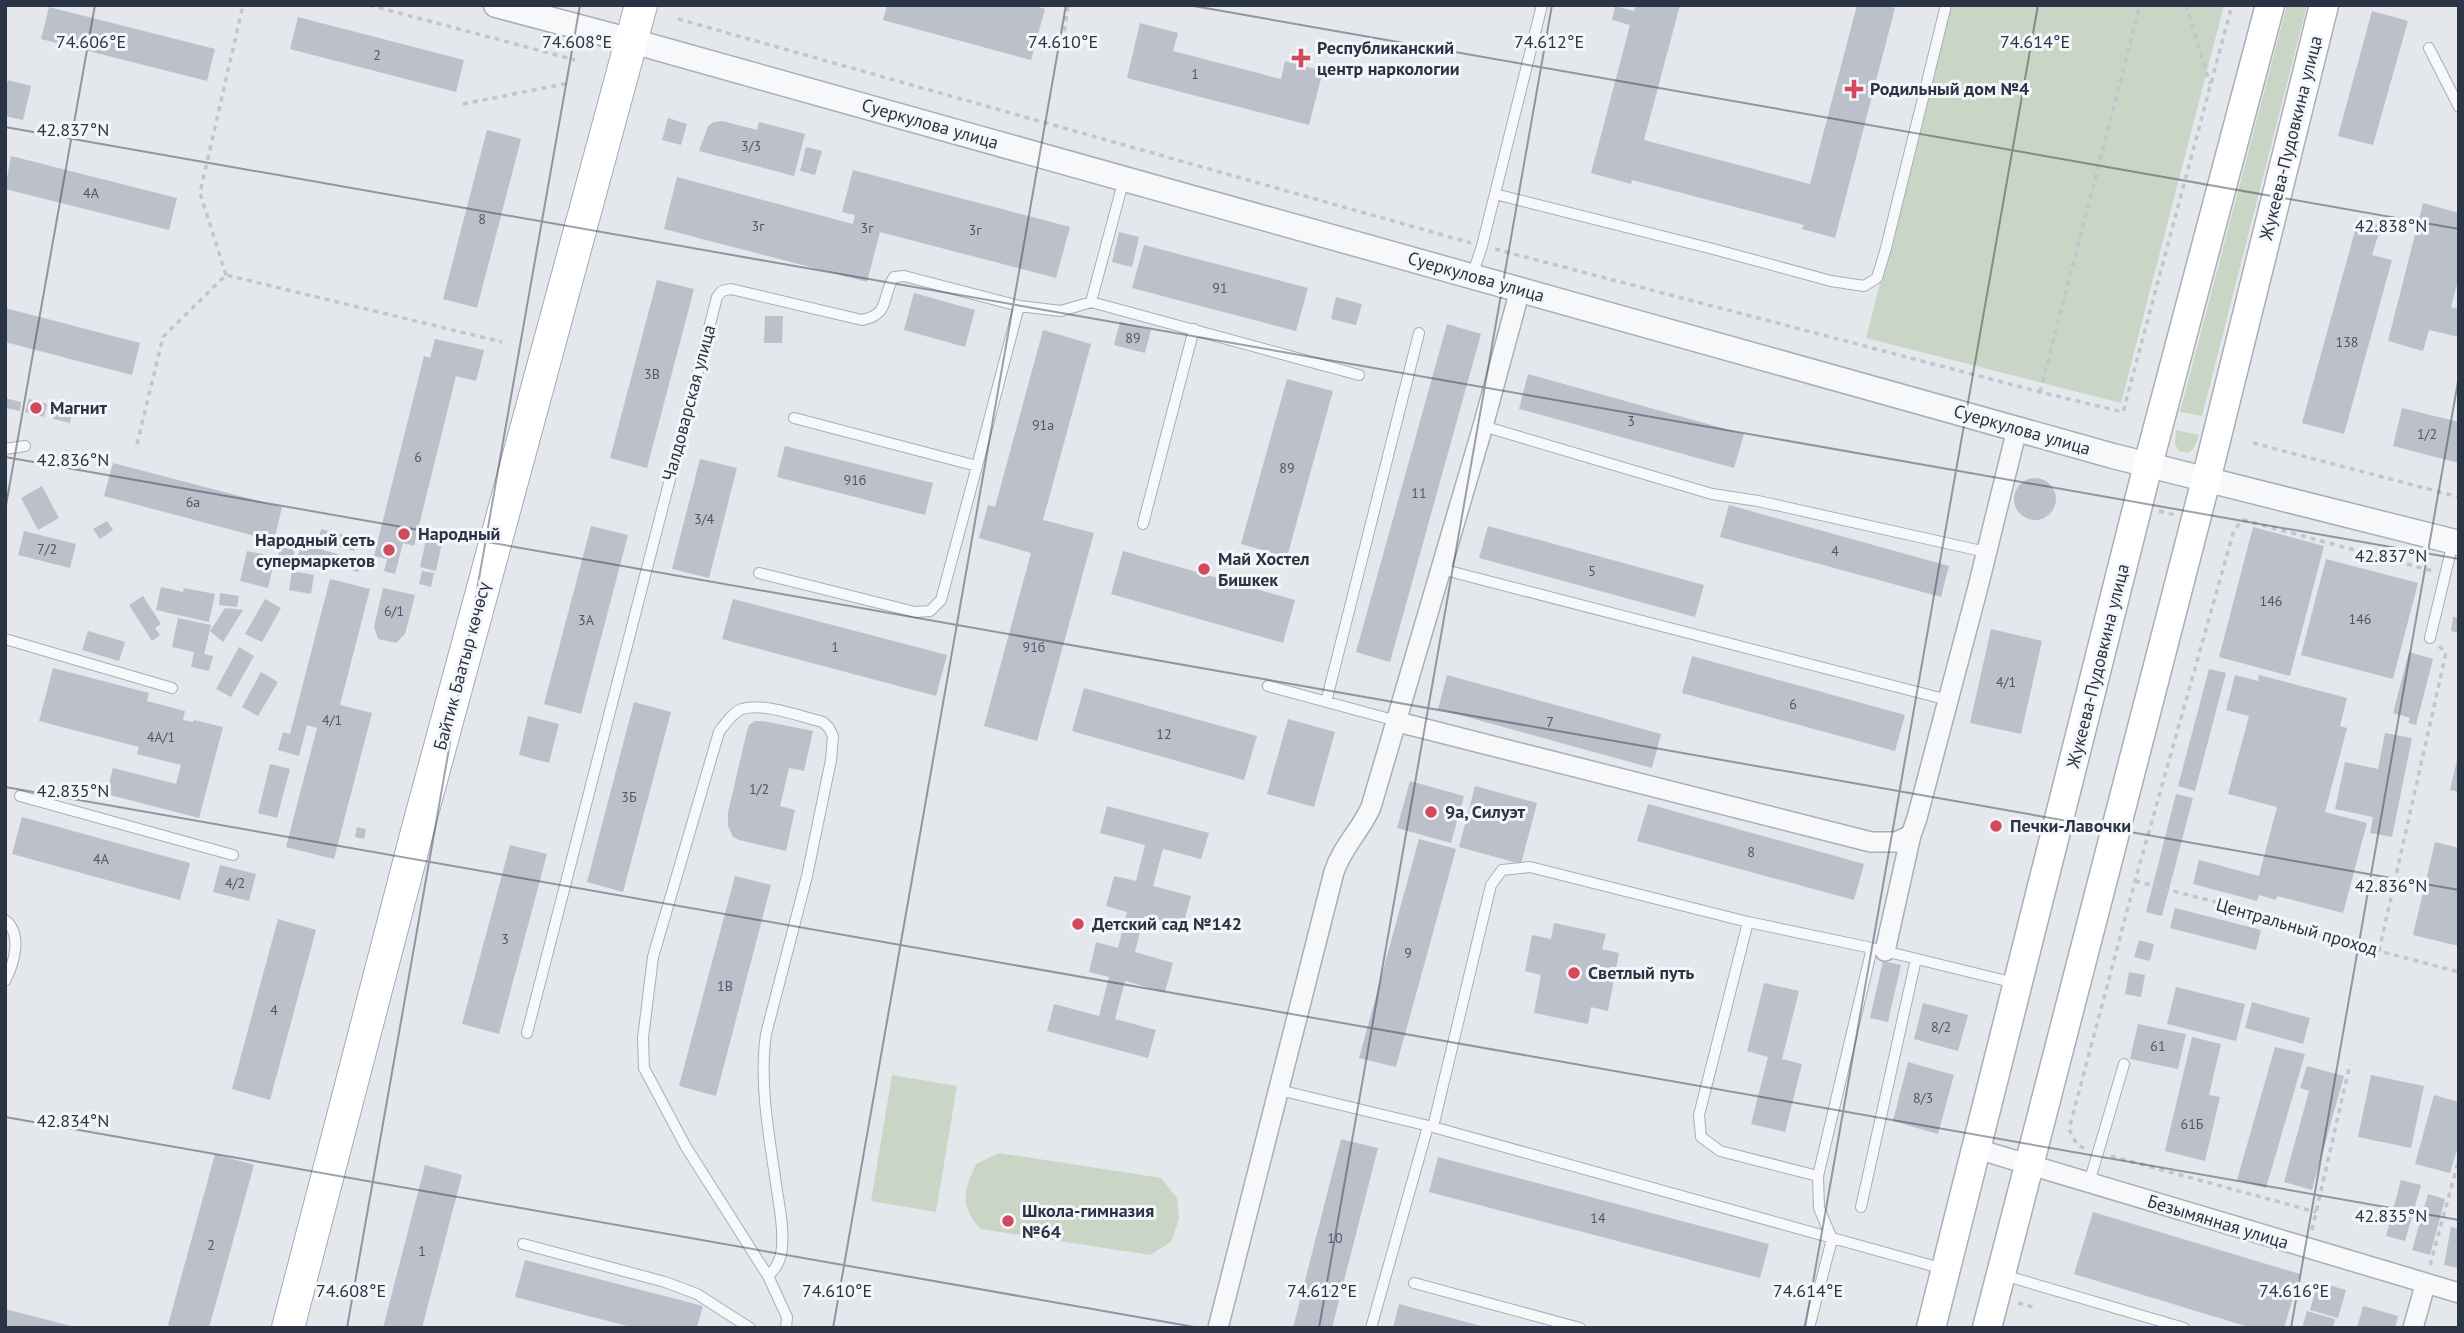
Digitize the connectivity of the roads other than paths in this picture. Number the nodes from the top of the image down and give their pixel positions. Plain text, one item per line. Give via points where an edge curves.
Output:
1 (495, 5) edge
2 (641, 5) edge
3 (1542, 5) edge
4 (1946, 5) edge
5 (2270, 5) edge
6 (2324, 5) edge
7 (632, 41) junction
8 (2429, 48) dead end
9 (2459, 107) edge
10 (1124, 178) junction
11 (1495, 194) junction
12 (1472, 276) junction
13 (1520, 289) junction
14 (1091, 302) junction
15 (1019, 306) junction
16 (1194, 330) junction
17 (1419, 333) dead end
18 (1359, 375) dead end
19 (794, 418) dead end
20 (1483, 426) junction
21 (2017, 429) junction
22 (25, 446) dead end
23 (5, 449) edge
24 (2148, 465) junction
25 (977, 466) junction
26 (2206, 480) junction
27 (1143, 524) dead end
28 (2456, 543) edge
29 (1986, 552) junction
30 (1441, 569) junction
31 (759, 573) dead end
32 (2430, 638) road end
33 (5, 639) edge
34 (1268, 686) dead end
35 (172, 688) dead end
36 (1948, 700) junction
37 (1326, 702) junction
38 (1398, 722) junction
39 (20, 796) dead end
40 (1911, 835) junction
41 (233, 855) dead end
42 (5, 920) edge
43 (1748, 922) junction
44 (1879, 950) junction
45 (1916, 959) junction
46 (5, 981) edge
47 (2019, 984) junction
48 (527, 1033) dead end
49 (2124, 1063) dead end
50 (1279, 1090) junction
51 (1430, 1126) junction
52 (1977, 1149) junction
53 (2029, 1165) junction
54 (1818, 1176) junction
55 (2089, 1183) junction
56 (1861, 1207) dead end
57 (1832, 1239) junction
58 (523, 1244) dead end
59 (1946, 1269) junction
60 (2001, 1274) junction
61 (768, 1276) junction
62 (1413, 1283) dead end
63 (2425, 1285) junction
64 (2459, 1293) edge
65 (288, 1328) edge
66 (750, 1328) edge
67 (786, 1328) edge
68 (1218, 1328) edge
69 (1371, 1328) edge
70 (1580, 1328) edge
71 (1809, 1328) edge
72 (1931, 1328) edge
73 (1987, 1328) edge
74 (2184, 1328) edge
75 (2413, 1328) edge

1 - 7 street, Суеркулова улица
2 - 7 main road, Байтик Баатыр көчөсү
3 - 11 lane
4 - 11 lane via 1877,278 1864,286
5 - 24 main road, Жукеева-Пудовкина улица
6 - 26 main road, Жукеева-Пудовкина улица
7 - 10 street, Суеркулова улица
7 - 65 main road, Байтик Баатыр көчөсү
8 - 9 lane
10 - 12 street, Суеркулова улица
10 - 14 lane
11 - 12 lane
12 - 13 street, Суеркулова улица
13 - 20 street
13 - 21 street, Суеркулова улица
14 - 15 lane, Чалдоварская улица via 1061,311
14 - 16 lane
15 - 25 lane
15 - 48 lane, Чалдоварская улица via 904,276 894,277 876,317 862,320 731,289 717,298
16 - 18 lane
16 - 27 lane
17 - 37 lane
19 - 25 lane
20 - 29 lane via 1712,494
20 - 30 street
21 - 24 street, Суеркулова улица
21 - 29 street
22 - 23 lane
24 - 26 street, Суеркулова улица
24 - 47 main road, Жукеева-Пудовкина улица
25 - 31 lane via 941,600 930,611 915,612
26 - 28 street, Суеркулова улица
26 - 53 main road, Жукеева-Пудовкина улица
28 - 32 lane
29 - 36 street
30 - 36 lane
30 - 38 street
33 - 35 lane
34 - 37 lane
36 - 40 street
37 - 38 lane
38 - 40 street via 1871,842 1896,842
38 - 50 street via 1365,821 1339,857
39 - 41 lane
40 - 44 street
42 - 46 lane via 17,939
43 - 44 lane
43 - 51 lane via 1530,867 1502,870 1491,885
43 - 54 lane via 1699,1115 1701,1136 1720,1151
44 - 45 lane
44 - 54 lane
45 - 47 lane
45 - 56 lane
47 - 52 main road, Жукеева-Пудовкина улица
49 - 55 lane
50 - 51 lane
50 - 68 street
51 - 57 lane
51 - 69 lane
52 - 53 street, Безымянная улица
52 - 59 main road, Жукеева-Пудовкина улица
53 - 55 street, Безымянная улица
53 - 60 main road, Жукеева-Пудовкина улица
54 - 57 lane via 1819,1208
55 - 63 street, Безымянная улица
57 - 59 lane
57 - 71 lane
58 - 66 lane via 698,1294
59 - 72 main road, Жукеева-Пудовкина улица
60 - 73 main road, Жукеева-Пудовкина улица
60 - 74 lane
61 - 61 lane via 685,1147 643,1068 642,1038 653,957 719,732 744,708 823,722 833,736 807,876 762,1059 782,1226 781,1256
61 - 67 lane via 787,1317
62 - 70 lane
63 - 64 street, Безымянная улица
63 - 75 street

